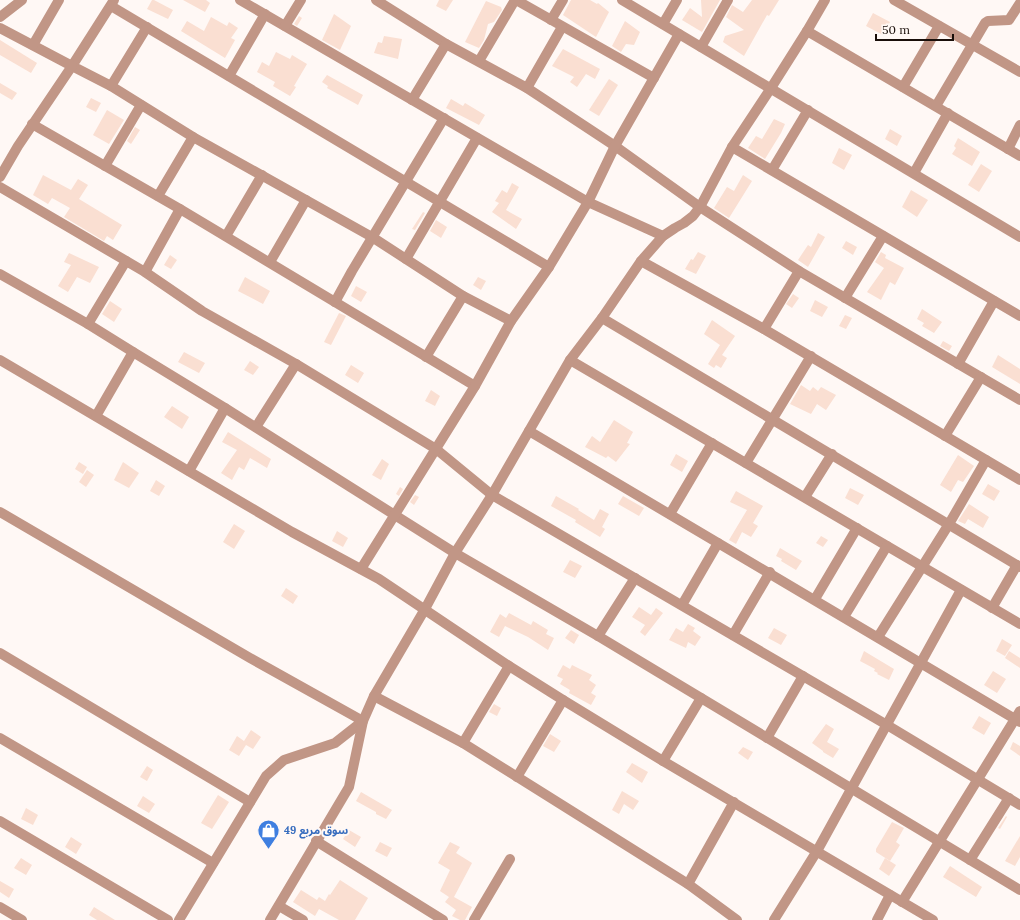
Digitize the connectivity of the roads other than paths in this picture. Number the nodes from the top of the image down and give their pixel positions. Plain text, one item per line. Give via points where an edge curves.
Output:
1 (22, 0) edge
2 (59, 0) edge
3 (240, 0) edge
4 (301, 0) edge
5 (376, 0) edge
6 (515, 0) edge
7 (563, 0) edge
8 (622, 0) edge
9 (677, 0) edge
10 (728, 0) edge
11 (825, 0) edge
12 (894, 0) edge
13 (113, 3) edge
14 (1020, 3) edge
15 (265, 14) junction
16 (0, 17) edge
17 (551, 20) junction
18 (663, 24) junction
19 (285, 26) junction
20 (939, 26) junction
21 (147, 27) junction
22 (562, 27) junction
23 (0, 28) edge
24 (807, 31) junction
25 (679, 34) junction
26 (446, 44) junction
27 (33, 45) junction
28 (971, 45) junction
29 (701, 47) junction
30 (479, 60) junction
31 (72, 66) junction
32 (1020, 72) edge
33 (228, 76) junction
34 (654, 78) junction
35 (111, 86) junction
36 (903, 87) junction
37 (528, 88) junction
38 (772, 88) junction
39 (412, 100) junction
40 (141, 105) junction
41 (936, 106) junction
42 (808, 110) junction
43 (948, 113) junction
44 (444, 118) junction
45 (32, 124) junction
46 (1020, 125) edge
47 (193, 137) junction
48 (477, 138) junction
49 (615, 146) junction
50 (732, 147) junction
51 (1008, 149) junction
52 (1020, 156) edge
53 (105, 166) junction
54 (772, 170) junction
55 (914, 173) junction
56 (262, 175) junction
57 (0, 177) edge
58 (406, 181) junction
59 (0, 187) edge
60 (158, 196) junction
61 (306, 200) junction
62 (440, 201) junction
63 (588, 202) junction
64 (700, 207) junction
65 (180, 209) junction
66 (226, 236) junction
67 (663, 236) junction
68 (883, 236) junction
69 (372, 237) junction
70 (1020, 237) edge
71 (406, 259) junction
72 (126, 261) junction
73 (642, 261) junction
74 (270, 262) junction
75 (549, 267) junction
76 (799, 271) junction
77 (145, 272) junction
78 (0, 274) edge
79 (463, 296) junction
80 (845, 298) junction
81 (994, 301) junction
82 (335, 302) junction
83 (1020, 316) edge
84 (602, 318) junction
85 (511, 321) junction
86 (88, 324) junction
87 (764, 329) junction
88 (133, 352) junction
89 (811, 356) junction
90 (426, 357) junction
91 (0, 360) edge
92 (570, 360) junction
93 (296, 364) junction
94 (958, 364) junction
95 (981, 377) junction
96 (474, 386) junction
97 (1020, 400) edge
98 (225, 408) junction
99 (96, 416) junction
100 (772, 419) junction
101 (256, 427) junction
102 (529, 430) junction
103 (945, 436) junction
104 (712, 443) junction
105 (436, 449) junction
106 (832, 454) junction
107 (986, 460) junction
108 (746, 463) junction
109 (189, 471) junction
110 (1020, 480) edge
111 (492, 495) junction
112 (805, 497) junction
113 (0, 512) edge
114 (394, 514) junction
115 (670, 514) junction
116 (949, 524) junction
117 (857, 528) junction
118 (718, 542) junction
119 (887, 546) junction
120 (455, 553) junction
121 (922, 566) junction
122 (1019, 566) edge
123 (361, 569) junction
124 (770, 572) junction
125 (635, 578) junction
126 (961, 590) junction
127 (815, 599) junction
128 (682, 605) junction
129 (992, 608) junction
130 (425, 609) junction
131 (844, 617) junction
132 (1020, 624) edge
133 (733, 635) junction
134 (598, 636) junction
135 (878, 636) junction
136 (0, 653) edge
137 (921, 662) junction
138 (509, 666) junction
139 (803, 676) junction
140 (374, 696) junction
141 (701, 698) junction
142 (563, 700) junction
143 (1018, 717) edge
144 (363, 721) junction
145 (887, 725) junction
146 (0, 738) edge
147 (767, 738) junction
148 (463, 743) junction
149 (663, 761) junction
150 (517, 777) junction
151 (978, 779) junction
152 (852, 788) junction
153 (1009, 798) junction
154 (250, 802) junction
155 (734, 802) junction
156 (1020, 805) edge
157 (0, 821) edge
158 (939, 841) junction
159 (316, 842) junction
160 (817, 851) junction
161 (510, 859) dead end
162 (970, 860) junction
163 (213, 863) junction
164 (688, 884) junction
165 (1020, 890) edge
166 (890, 895) junction
167 (902, 902) junction
168 (278, 906) junction
169 (0, 907) edge
170 (22, 920) edge
171 (168, 920) edge
172 (179, 920) edge
173 (270, 920) edge
174 (303, 920) edge
175 (443, 920) edge
176 (474, 920) edge
177 (737, 920) edge
178 (774, 920) edge
179 (877, 920) edge
180 (933, 920) edge

1 - 16 street
2 - 27 street
3 - 15 street
4 - 19 street
5 - 26 street
6 - 17 street
6 - 30 street
7 - 17 street
8 - 18 street
9 - 18 street
10 - 29 street
11 - 24 street
12 - 20 street
13 - 21 street
13 - 31 street
14 - 28 street via 1009,20 985,23
15 - 19 street
15 - 33 street
17 - 22 street
18 - 25 street
19 - 39 street
20 - 28 street
20 - 36 street
21 - 33 street
21 - 35 street
22 - 34 street
22 - 37 street
23 - 27 street
24 - 36 street
24 - 38 street
25 - 29 street
25 - 34 street
26 - 30 street
26 - 39 street
27 - 31 street
28 - 32 street
28 - 41 street
29 - 38 street
30 - 37 street
31 - 35 street
31 - 45 street
33 - 58 street
34 - 49 street
35 - 40 street
36 - 41 street
37 - 49 street
38 - 42 street
38 - 50 street
39 - 44 street
40 - 47 street
40 - 53 street
41 - 43 street
42 - 54 street
42 - 55 street
43 - 51 street
43 - 55 street
44 - 48 street
44 - 58 street
45 - 53 street
45 - 57 street
46 - 51 street
47 - 56 street
47 - 60 street
48 - 62 street
48 - 63 street
49 - 63 street
49 - 64 street
50 - 54 street
50 - 64 street
51 - 52 street
53 - 60 street
54 - 68 street
55 - 70 street
56 - 61 street
56 - 66 street
58 - 62 street
58 - 69 street
59 - 72 street
60 - 65 street
61 - 69 street
61 - 74 street
62 - 71 street
62 - 75 street
63 - 67 street
63 - 75 street
64 - 67 street via 693,216
64 - 76 street
65 - 66 street
65 - 77 street
66 - 74 street
67 - 73 street
68 - 80 street
68 - 81 street
69 - 71 street
69 - 82 street
71 - 79 street
72 - 77 street
72 - 86 street
73 - 84 street
73 - 87 street
74 - 82 street
75 - 85 street
76 - 80 street
76 - 87 street
77 - 93 street via 202,311
78 - 86 street
79 - 85 street
79 - 90 street
80 - 94 street
81 - 83 street
81 - 94 street
82 - 90 street
84 - 92 street
84 - 100 street
85 - 96 street
86 - 88 street
87 - 89 street
88 - 98 street
88 - 99 street
89 - 100 street
89 - 103 street
90 - 96 street
91 - 99 street
92 - 102 street
92 - 104 street
93 - 101 street
93 - 105 street
94 - 95 street
95 - 97 street
95 - 103 street
96 - 105 street
98 - 101 street
98 - 109 street
99 - 109 street
100 - 106 street
100 - 108 street
101 - 114 street
102 - 111 street
102 - 115 street
103 - 107 street
104 - 108 street
104 - 115 street
105 - 111 street
105 - 114 street
106 - 112 street
106 - 116 street
107 - 110 street
107 - 116 street
108 - 112 street
109 - 123 street via 292,532
111 - 120 street
111 - 125 street
112 - 117 street
113 - 144 street
114 - 120 street
114 - 123 street
115 - 118 street
116 - 121 street
116 - 122 street
117 - 119 street
117 - 127 street
118 - 124 street
118 - 128 street
119 - 121 street
119 - 131 street
120 - 130 street
120 - 134 street
121 - 126 street
121 - 135 street
122 - 129 street
123 - 130 street
124 - 127 street
124 - 133 street
125 - 128 street
125 - 134 street
126 - 129 street
126 - 137 street
127 - 131 street
128 - 133 street
129 - 132 street
130 - 138 street
130 - 140 street
131 - 135 street
133 - 139 street
134 - 141 street
135 - 137 street
136 - 154 street
137 - 143 street
137 - 145 street
138 - 142 street
138 - 148 street
139 - 145 street
139 - 147 street
140 - 144 street
140 - 148 street
141 - 147 street
141 - 149 street
142 - 149 street
142 - 150 street
143 - 151 street
144 - 154 street via 335,743 284,760 266,776
144 - 159 street via 349,787
145 - 151 street
145 - 152 street
146 - 163 street
147 - 152 street
148 - 150 street
149 - 155 street
150 - 164 street
151 - 153 street
151 - 158 street
152 - 158 street
152 - 160 street
153 - 156 street
153 - 162 street
154 - 163 street
155 - 160 street
155 - 164 street
157 - 171 street
158 - 162 street
158 - 167 street
159 - 168 street
159 - 175 street
160 - 166 street
160 - 178 street
161 - 176 street
162 - 165 street
163 - 172 street
164 - 177 street
166 - 167 street
166 - 179 street
167 - 180 street
168 - 173 street
168 - 174 street
169 - 170 street

